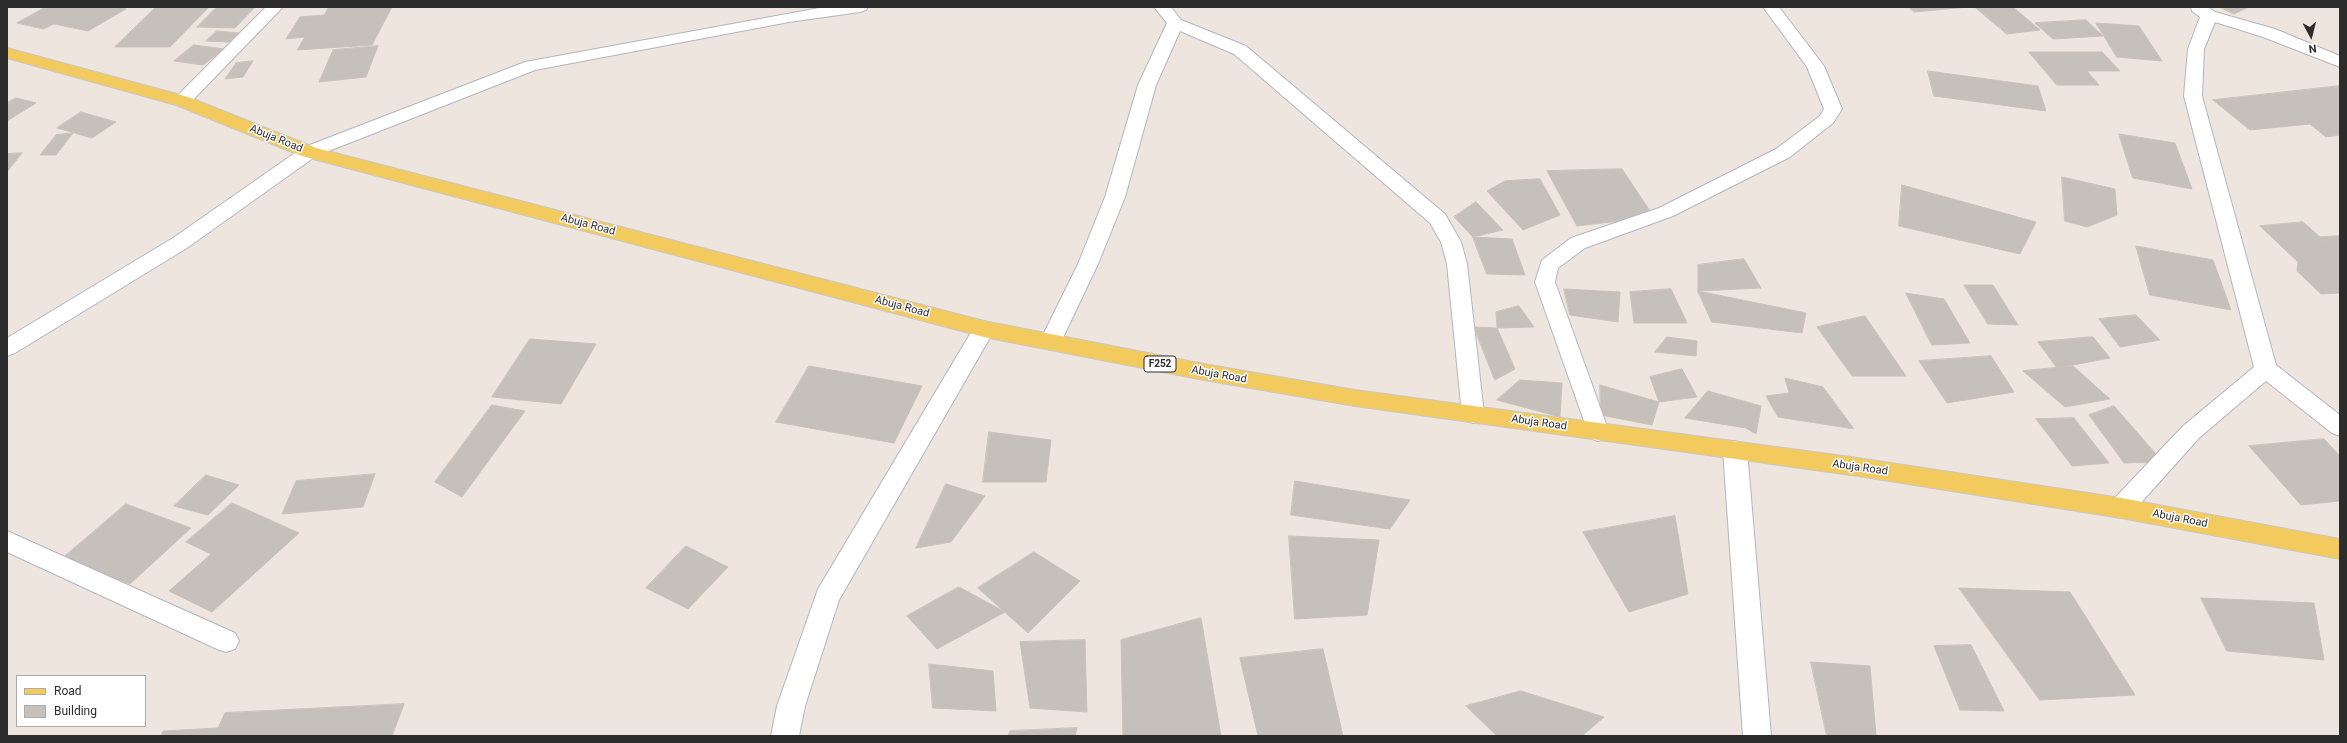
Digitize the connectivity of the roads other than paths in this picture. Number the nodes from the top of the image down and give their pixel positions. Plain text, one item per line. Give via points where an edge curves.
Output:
1 (275, 7) edge
2 (860, 7) edge
3 (1162, 7) edge
4 (1771, 7) edge
5 (2203, 11) edge
6 (1176, 23) junction
7 (7, 53) edge
8 (2340, 62) edge
9 (182, 101) junction
10 (309, 152) junction
11 (984, 329) junction
12 (1050, 341) junction
13 (7, 348) edge
14 (2266, 369) junction
15 (1473, 414) junction
16 (2340, 427) edge
17 (1598, 432) junction
18 (1736, 450) junction
19 (2121, 508) junction
20 (7, 542) edge
21 (2340, 549) edge
22 (226, 641) dead end
23 (785, 736) edge
24 (1757, 736) edge

1 - 9 street
2 - 10 street via 789,17 531,66
3 - 6 street
4 - 17 street via 1815,66 1833,109 1827,119 1783,153 1666,212 1578,243 1549,265 1545,282
5 - 8 street via 2269,33
5 - 14 street via 2196,49 2193,96
6 - 12 street via 1147,85 1112,204 1088,264
6 - 15 street via 1240,50 1438,219 1450,242 1456,264
7 - 9 main road, Abuja Road / F252
9 - 10 main road, Abuja Road / F252
10 - 11 main road, Abuja Road / F252
10 - 13 street via 180,243
11 - 12 main road, Abuja Road / F252
11 - 23 street via 827,598 791,706
12 - 15 main road, Abuja Road / F252 via 1204,372 1355,398
14 - 16 street
14 - 19 street via 2191,432
15 - 17 main road, Abuja Road / F252
17 - 18 main road, Abuja Road / F252
18 - 19 main road, Abuja Road / F252
18 - 24 street
19 - 21 main road, Abuja Road / F252
20 - 22 street

